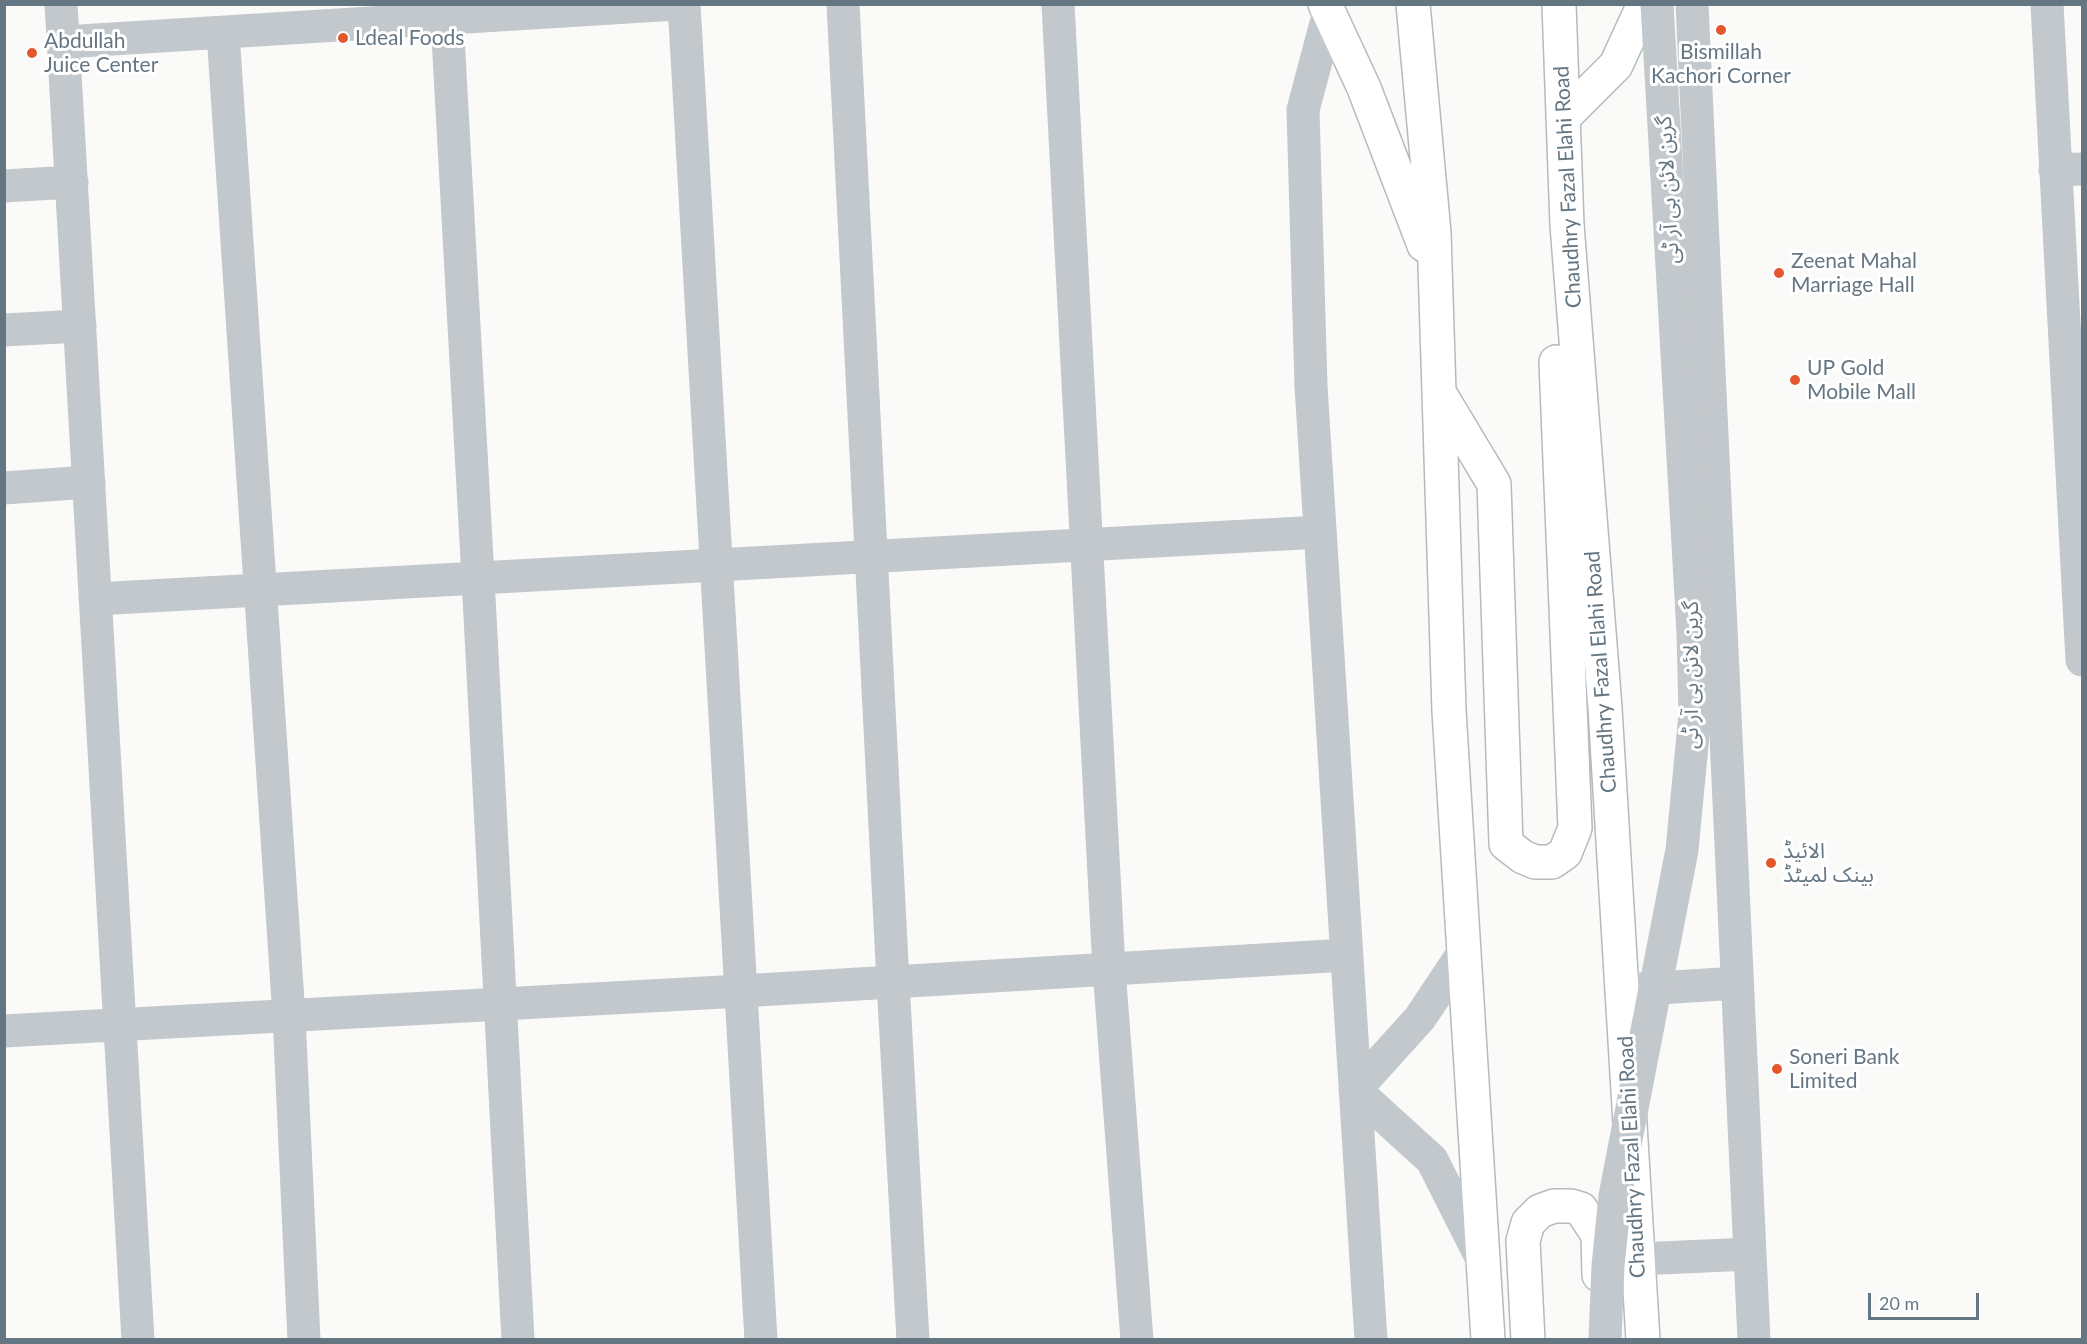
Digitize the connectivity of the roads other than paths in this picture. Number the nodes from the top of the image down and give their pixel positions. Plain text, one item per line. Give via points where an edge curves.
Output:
1 (61, 4) edge
2 (676, 4) edge
3 (684, 4) edge
4 (843, 4) edge
5 (1058, 4) edge
6 (1413, 4) edge
7 (1559, 4) edge
8 (1644, 4) edge
9 (1658, 4) edge
10 (1692, 4) edge
11 (2047, 4) edge
12 (1327, 8) edge
13 (447, 19) junction
14 (224, 33) junction
15 (64, 42) junction
16 (1563, 118) junction
17 (2069, 170) edge
18 (72, 182) junction
19 (4, 186) edge
20 (1567, 225) junction
21 (1436, 275) junction
22 (80, 326) junction
23 (4, 330) edge
24 (1439, 393) junction
25 (89, 482) junction
26 (4, 488) edge
27 (1320, 532) junction
28 (1086, 544) junction
29 (872, 555) junction
30 (716, 564) junction
31 (478, 578) junction
32 (260, 590) junction
33 (96, 599) junction
34 (2082, 660) edge
35 (1464, 952) junction
36 (1346, 955) junction
37 (1109, 969) junction
38 (893, 982) junction
39 (1737, 983) junction
40 (1622, 990) junction
41 (741, 992) junction
42 (500, 1004) junction
43 (290, 1016) junction
44 (120, 1024) junction
45 (4, 1031) edge
46 (1355, 1090) junction
47 (1750, 1254) junction
48 (1638, 1259) junction
49 (1483, 1261) junction
50 (138, 1340) edge
51 (304, 1340) edge
52 (518, 1340) edge
53 (760, 1340) edge
54 (913, 1340) edge
55 (1137, 1340) edge
56 (1371, 1340) edge
57 (1488, 1340) edge
58 (1528, 1340) edge
59 (1604, 1340) edge
60 (1643, 1340) edge
61 (1754, 1340) edge

1 - 15 street
2 - 13 street
3 - 30 street
4 - 29 street
5 - 28 street
6 - 21 main road
7 - 16 main road, Chaudhry Fazal Elahi Road
8 - 16 main road via 1616,65
9 - 59 street, گرین لائن بی آر ٹی, bridge via 1695,714 1682,850 1615,1196
10 - 39 street
11 - 17 street
12 - 21 main road via 1364,88
12 - 27 street via 1304,110 1311,386
13 - 14 street
13 - 31 street
14 - 15 street
14 - 32 street
15 - 18 street
16 - 20 main road, Chaudhry Fazal Elahi Road
17 - 34 street
18 - 19 street
18 - 22 street
20 - 24 main road via 1554,305 1575,828 1565,853 1552,862 1535,862 1506,844 1494,483
20 - 40 main road, Chaudhry Fazal Elahi Road via 1605,708
21 - 24 main road
22 - 23 street
22 - 25 street
24 - 35 main road via 1449,711
25 - 26 street
25 - 33 street
27 - 28 street
27 - 36 street
28 - 29 street
28 - 37 street
29 - 30 street
29 - 38 street
30 - 31 street
30 - 41 street
31 - 32 street
31 - 42 street
32 - 33 street
32 - 43 street
33 - 44 street
35 - 46 street via 1420,1018
35 - 49 main road
36 - 37 street
36 - 46 street
37 - 38 street
37 - 55 street
38 - 41 street
38 - 54 street
39 - 40 street
39 - 47 street
40 - 48 main road, Chaudhry Fazal Elahi Road
41 - 42 street
41 - 53 street
42 - 43 street
42 - 52 street
43 - 44 street
43 - 51 street
44 - 45 street
44 - 50 street
46 - 49 street via 1432,1160
46 - 56 street
47 - 48 street
47 - 61 street
48 - 60 main road, Chaudhry Fazal Elahi Road
49 - 57 main road
58 - 59 main road via 1523,1241 1528,1223 1540,1211 1554,1206 1581,1209 1598,1235

